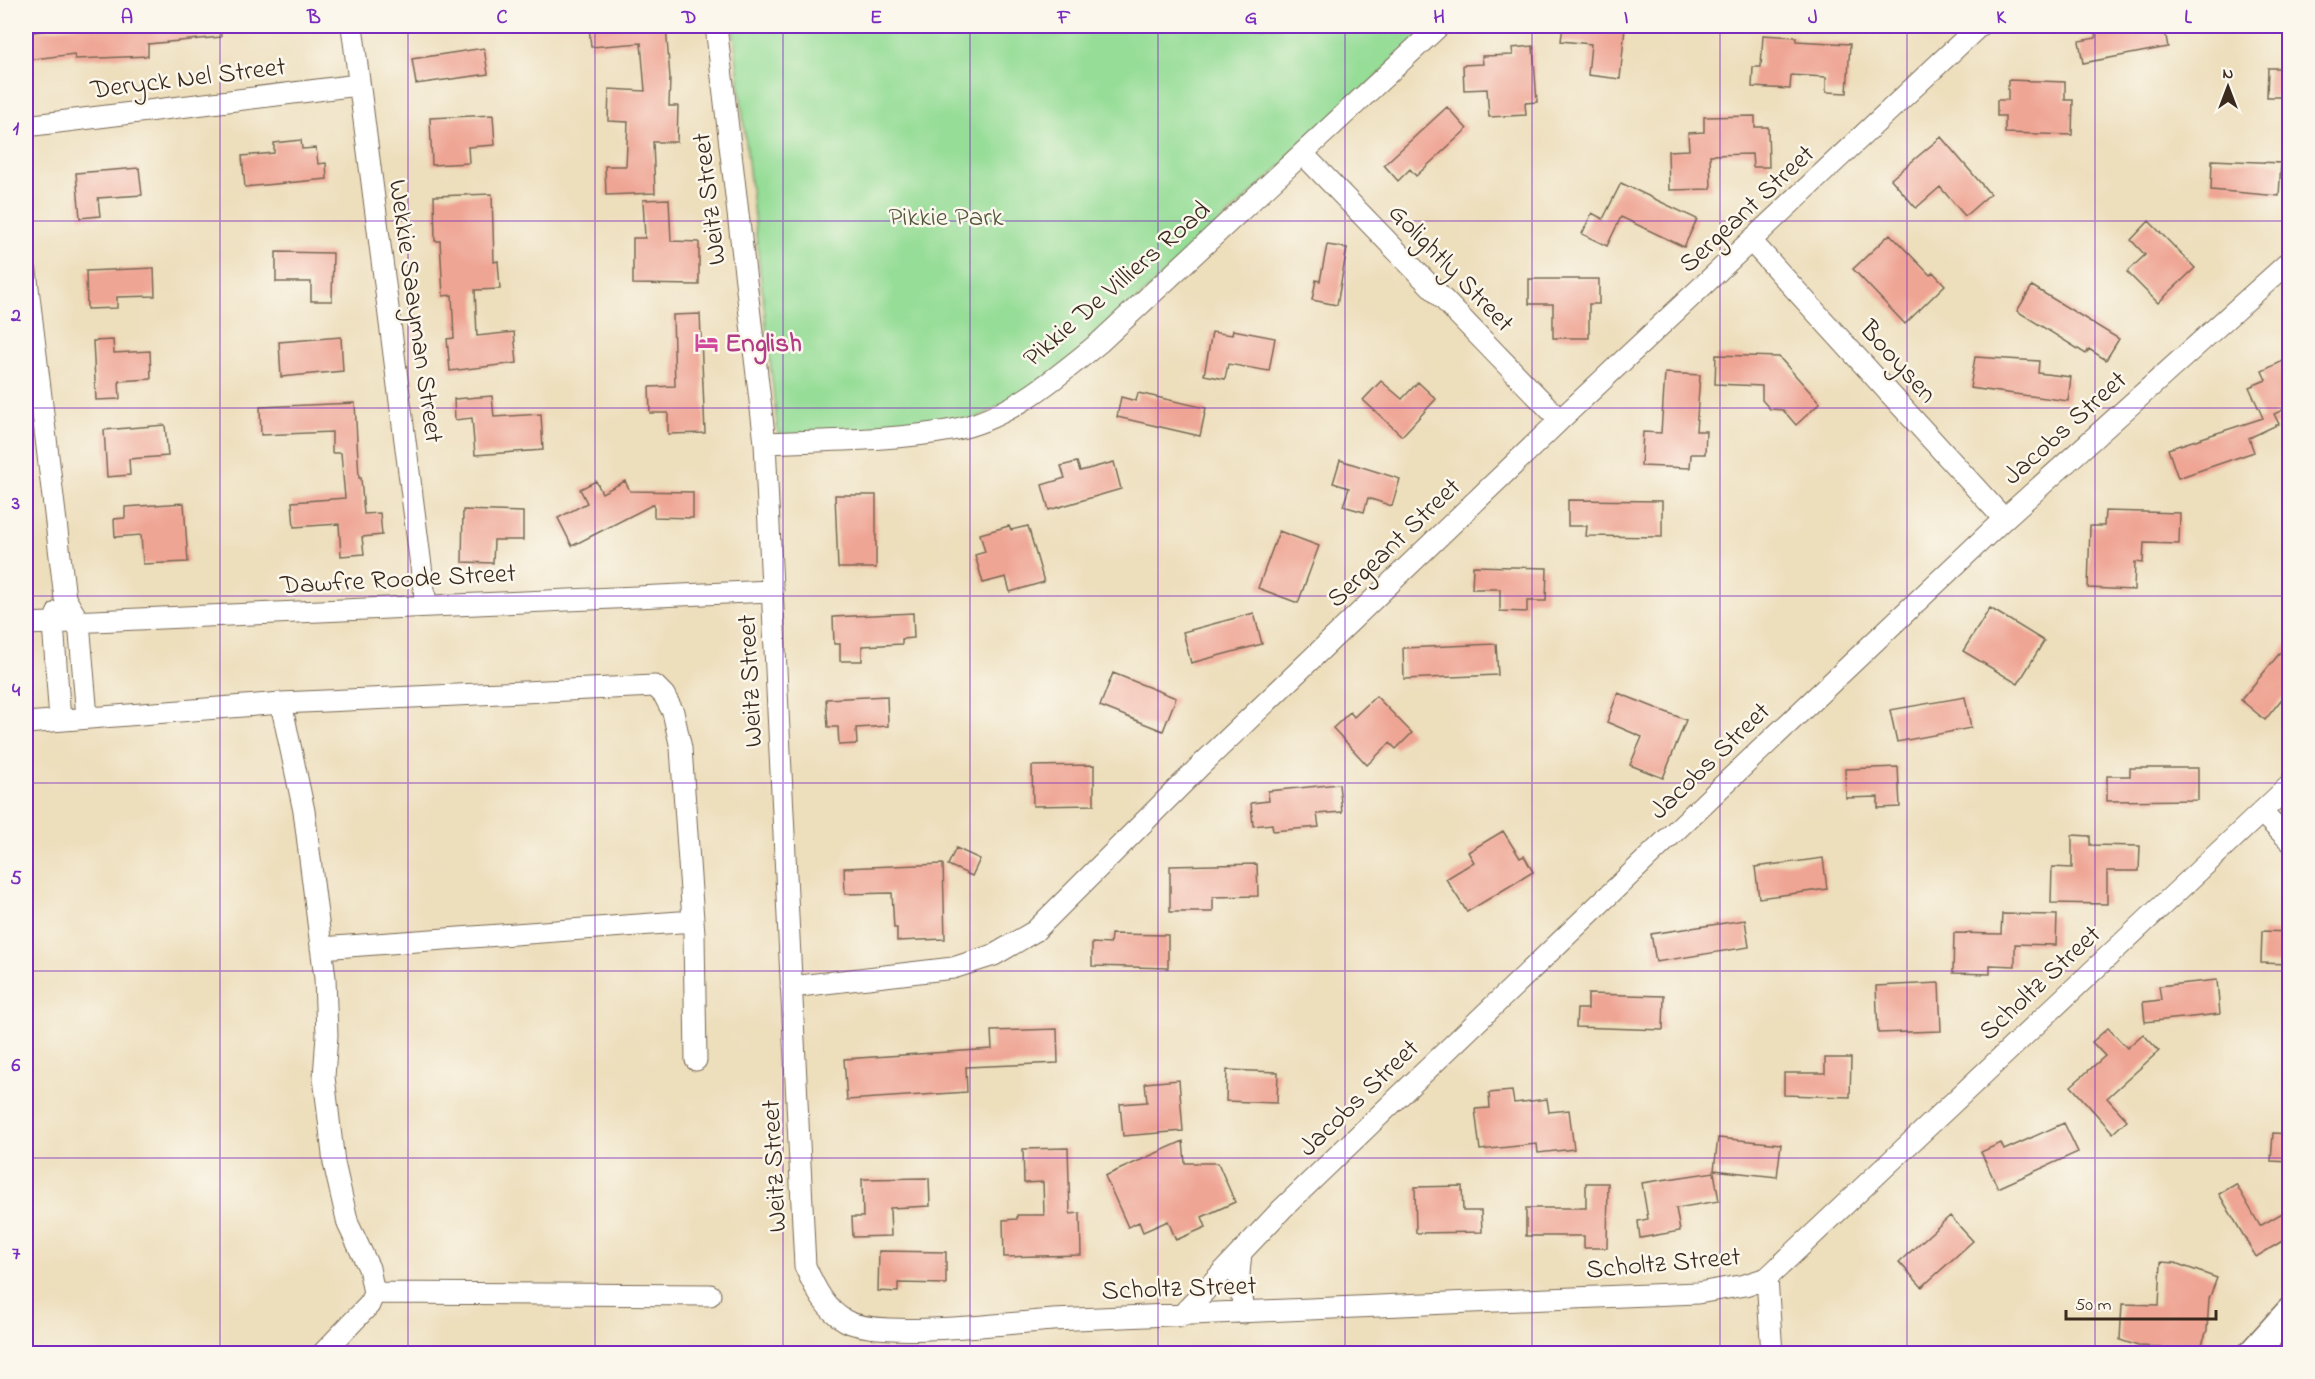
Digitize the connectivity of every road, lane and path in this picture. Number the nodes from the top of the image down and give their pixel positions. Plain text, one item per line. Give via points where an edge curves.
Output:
1 (352, 26) edge
2 (716, 26) edge
3 (1439, 26) edge
4 (1979, 26) edge
5 (358, 85) junction
6 (26, 126) edge
7 (1303, 154) junction
8 (1752, 242) junction
9 (2289, 261) edge
10 (26, 271) edge
11 (1560, 420) junction
12 (765, 443) junction
13 (2004, 519) junction
14 (773, 591) junction
15 (65, 598) junction
16 (426, 605) junction
17 (79, 622) junction
18 (53, 623) junction
19 (26, 624) edge
20 (281, 704) junction
21 (87, 717) junction
22 (60, 720) junction
23 (26, 723) edge
24 (2289, 784) edge
25 (2261, 812) junction
26 (2289, 841) edge
27 (693, 921) junction
28 (321, 948) junction
29 (791, 987) junction
30 (696, 1060) dead end
31 (1241, 1252) junction
32 (1767, 1278) junction
33 (374, 1293) junction
34 (710, 1295) dead end
35 (2289, 1312) edge
36 (1244, 1313) junction
37 (1181, 1316) junction
38 (846, 1321) joint
39 (322, 1353) edge
40 (1772, 1353) edge
41 (2252, 1353) edge

1 - 5 street, Wekkie Saayman Street
2 - 12 street, Weitz Street
3 - 7 street, Pikkie De Villiers Road
4 - 8 street, Sergeant Street
5 - 6 street, Deryck Nel Street
5 - 16 street, Wekkie Saayman Street
7 - 11 street, Golightly Street
7 - 12 street, Pikkie De Villiers Road via 1100,342 1018,403 953,430
8 - 11 street, Sergeant Street
8 - 13 street, Booysen
9 - 13 street, Jacobs Street
10 - 15 street
11 - 29 street, Sergeant Street via 1200,766 1035,931 994,955 953,968
12 - 14 street, Weitz Street
13 - 31 street, Jacobs Street via 1605,898
14 - 16 street, Dawfre Roode Street
14 - 29 street, Weitz Street
15 - 17 street
15 - 18 street
16 - 17 street, Dawfre Roode Street
17 - 18 street, Dawfre Roode Street
17 - 21 street
18 - 19 street, Dawfre Roode Street
18 - 22 street
20 - 21 street
20 - 27 street via 655,686 673,712 681,748
20 - 28 street via 297,769
21 - 22 street
22 - 23 street
24 - 25 street, Scholtz Street
25 - 26 street
25 - 32 street, Scholtz Street
27 - 28 street
27 - 30 street
28 - 33 street via 327,1035 324,1077 333,1152 348,1224 369,1268
29 - 38 street, Weitz Street via 805,1266 828,1306
31 - 36 street via 1239,1281
31 - 37 street, Jacobs Street
32 - 36 street, Scholtz Street via 1698,1293
32 - 40 street
33 - 34 street
33 - 39 street via 369,1305
35 - 41 street
36 - 37 street, Scholtz Street
37 - 38 street, Scholtz Street via 924,1329 873,1327

